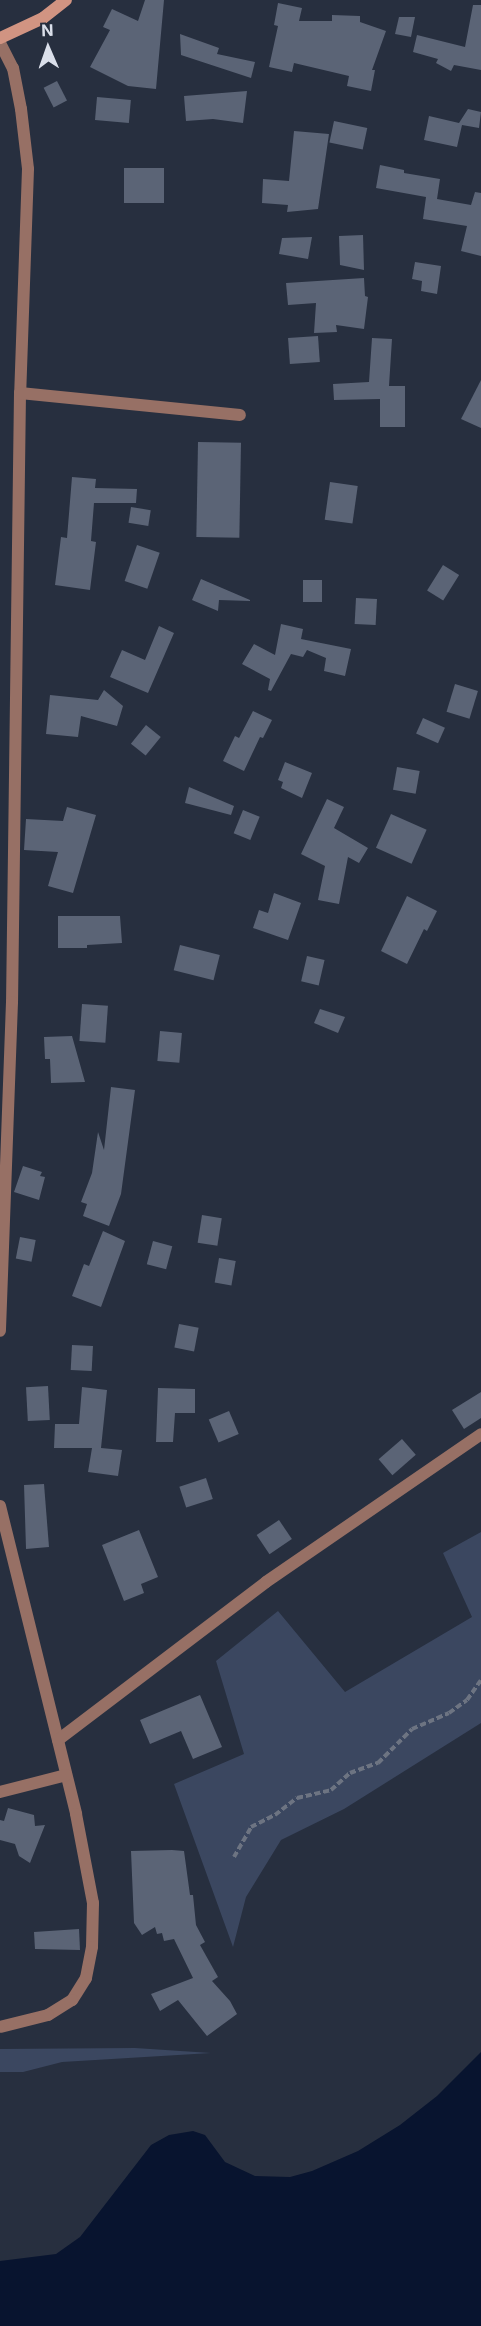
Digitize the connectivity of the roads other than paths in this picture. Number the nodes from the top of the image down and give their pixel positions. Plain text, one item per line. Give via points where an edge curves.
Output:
1 (66, 0) edge
2 (0, 38) edge
3 (0, 43) edge
4 (20, 393) junction
5 (240, 416) dead end
6 (4, 1088) edge
7 (0, 1331) edge
8 (481, 1434) edge
9 (0, 1506) edge
10 (58, 1740) junction
11 (66, 1775) junction
12 (0, 1792) edge
13 (0, 2027) edge

1 - 2 main road via 42,18
3 - 4 street via 13,68 28,169
4 - 5 street
4 - 6 street via 15,880
6 - 7 street
8 - 10 street via 266,1582
9 - 10 street
10 - 11 street
11 - 12 street
11 - 13 street via 87,1860 93,1903 92,1947 86,1978 72,2000 48,2015

